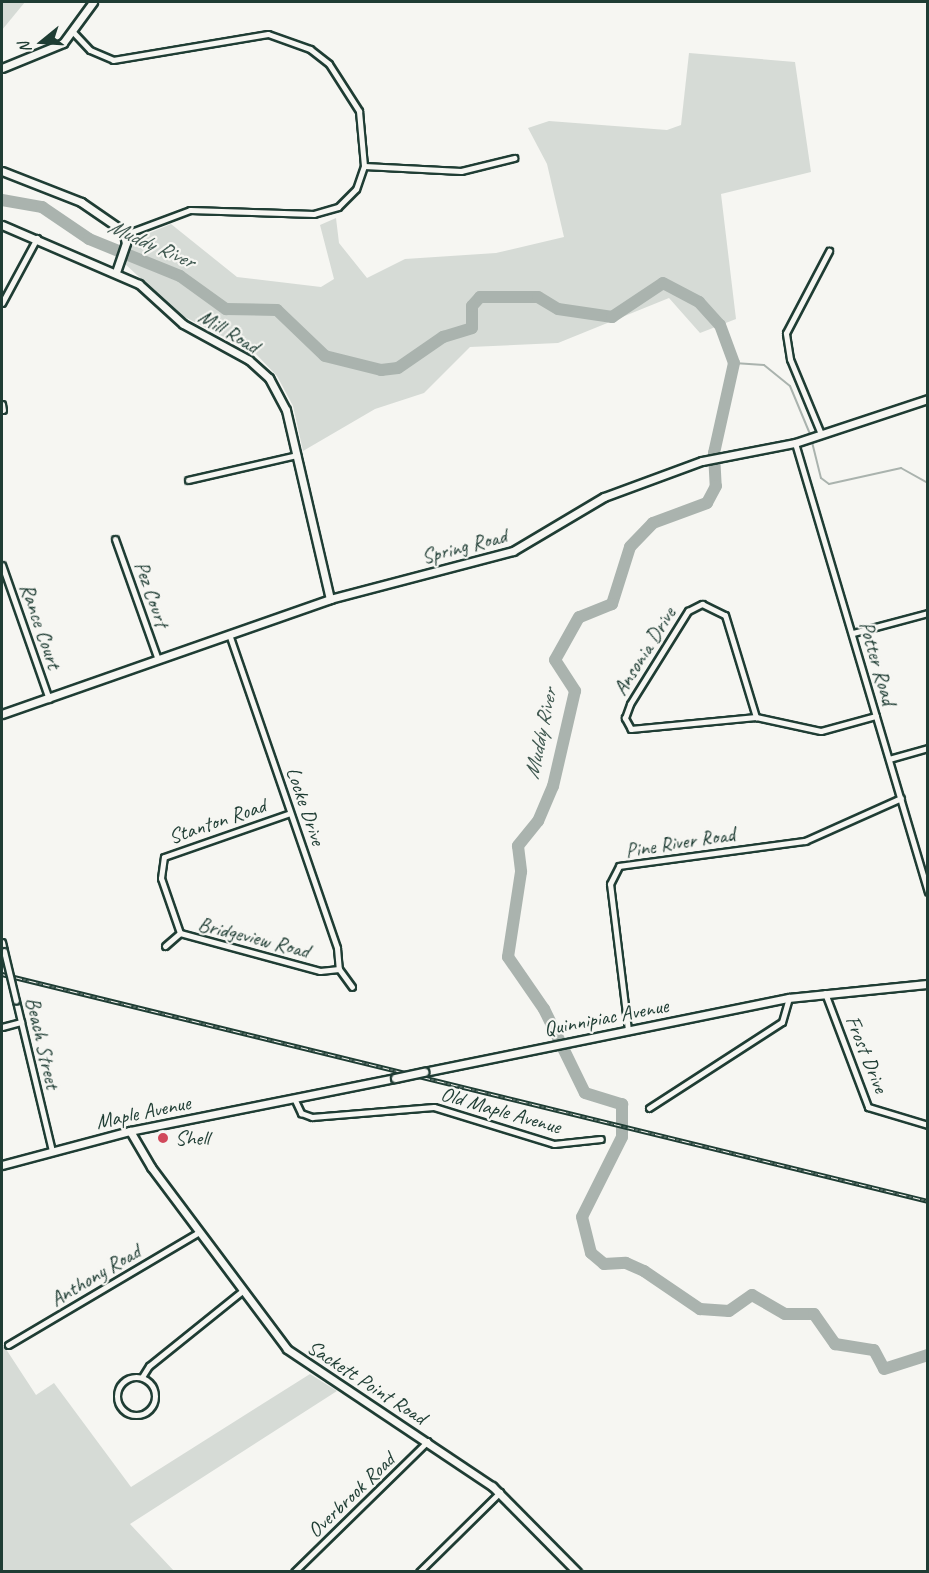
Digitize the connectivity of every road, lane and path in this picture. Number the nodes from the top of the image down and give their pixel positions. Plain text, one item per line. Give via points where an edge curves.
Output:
1 (93, 2) edge
2 (74, 33) junction
3 (2, 68) edge
4 (514, 158) dead end
5 (364, 166) junction
6 (2, 171) edge
7 (2, 225) edge
8 (126, 234) junction
9 (37, 237) junction
10 (829, 251) dead end
11 (116, 272) junction
12 (2, 303) edge
13 (927, 399) edge
14 (821, 434) junction
15 (795, 443) junction
16 (297, 455) junction
17 (188, 480) dead end
18 (115, 539) dead end
19 (2, 565) edge
20 (330, 598) junction
21 (927, 613) edge
22 (853, 633) junction
23 (229, 634) junction
24 (158, 660) junction
25 (49, 699) junction
26 (2, 714) edge
27 (876, 716) junction
28 (756, 717) junction
29 (927, 748) edge
30 (889, 759) junction
31 (901, 798) junction
32 (290, 813) junction
33 (927, 892) edge
34 (180, 933) junction
35 (2, 942) edge
36 (165, 946) dead end
37 (339, 969) junction
38 (927, 984) edge
39 (352, 987) dead end
40 (824, 992) junction
41 (789, 998) junction
42 (21, 1022) junction
43 (2, 1027) edge
44 (628, 1030) junction
45 (294, 1098) junction
46 (649, 1108) dead end
47 (927, 1125) edge
48 (130, 1131) junction
49 (601, 1139) dead end
50 (52, 1151) junction
51 (2, 1165) edge
52 (199, 1232) junction
53 (241, 1292) junction
54 (8, 1345) dead end
55 (142, 1377) junction
56 (428, 1441) junction
57 (500, 1492) junction
58 (294, 1572) edge
59 (419, 1572) edge
60 (577, 1572) edge

1 - 2 street
2 - 3 street via 52,49
2 - 5 street via 90,50 113,60 268,34 310,49 352,94 362,127
4 - 5 street via 461,171
5 - 8 street via 348,200 325,213 189,210
6 - 8 street via 81,202
7 - 9 street, Mill Road
8 - 11 street
9 - 11 street, Mill Road
9 - 12 street
10 - 14 street via 786,333 790,359
11 - 16 street, Mill Road via 139,284 183,324 260,368 284,402
13 - 14 street, Spring Road
14 - 15 street, Spring Road
15 - 20 street, Spring Road via 708,460 604,497 513,551
15 - 22 street, Potter Road
16 - 17 street
16 - 20 street, Mill Road
18 - 24 street, Pez Court
19 - 25 street, Rance Court
20 - 23 street, Spring Road
21 - 22 street
22 - 27 street, Potter Road
23 - 24 street, Spring Road
23 - 32 street, Locke Drive
24 - 25 street, Spring Road
25 - 26 street, Spring Road
27 - 28 street, Ansonia Drive via 821,731
27 - 30 street, Potter Road
28 - 28 street, Ansonia Drive via 636,732 626,718 688,611 702,604 725,615
29 - 30 street
30 - 31 street, Potter Road
31 - 33 street, Potter Road
31 - 44 street, Pine River Road via 805,841 620,866 610,884
32 - 34 street, Stanton Road via 164,857 159,867
32 - 37 street, Locke Drive
34 - 36 street, Bridgeview Road
34 - 37 street, Bridgeview Road via 320,971
35 - 42 street, Beach Street, bridge
37 - 39 street, Locke Drive
38 - 40 street, Quinnipiac Avenue
40 - 41 street, Quinnipiac Avenue
40 - 47 street, Frost Drive via 868,1107
41 - 44 street, Quinnipiac Avenue
41 - 46 street via 782,1022
42 - 43 street
42 - 50 street, Beach Street
44 - 45 street, Quinnipiac Avenue, bridge
45 - 48 street, Maple Avenue
45 - 49 street, Old Maple Avenue via 301,1113 312,1117 434,1107 554,1144
48 - 50 street, Maple Avenue
48 - 52 street, Sackett Point Road
50 - 51 street, Maple Avenue
52 - 53 street, Sackett Point Road
52 - 54 street, Anthony Road
53 - 55 street via 149,1365
53 - 56 street, Sackett Point Road via 278,1340 310,1368
55 - 55 street via 129,1378 117,1391 118,1403 132,1414 144,1413 153,1404 154,1391
56 - 57 street, Sackett Point Road
56 - 58 street, Overbrook Road
57 - 59 street
57 - 60 street, Sackett Point Road

